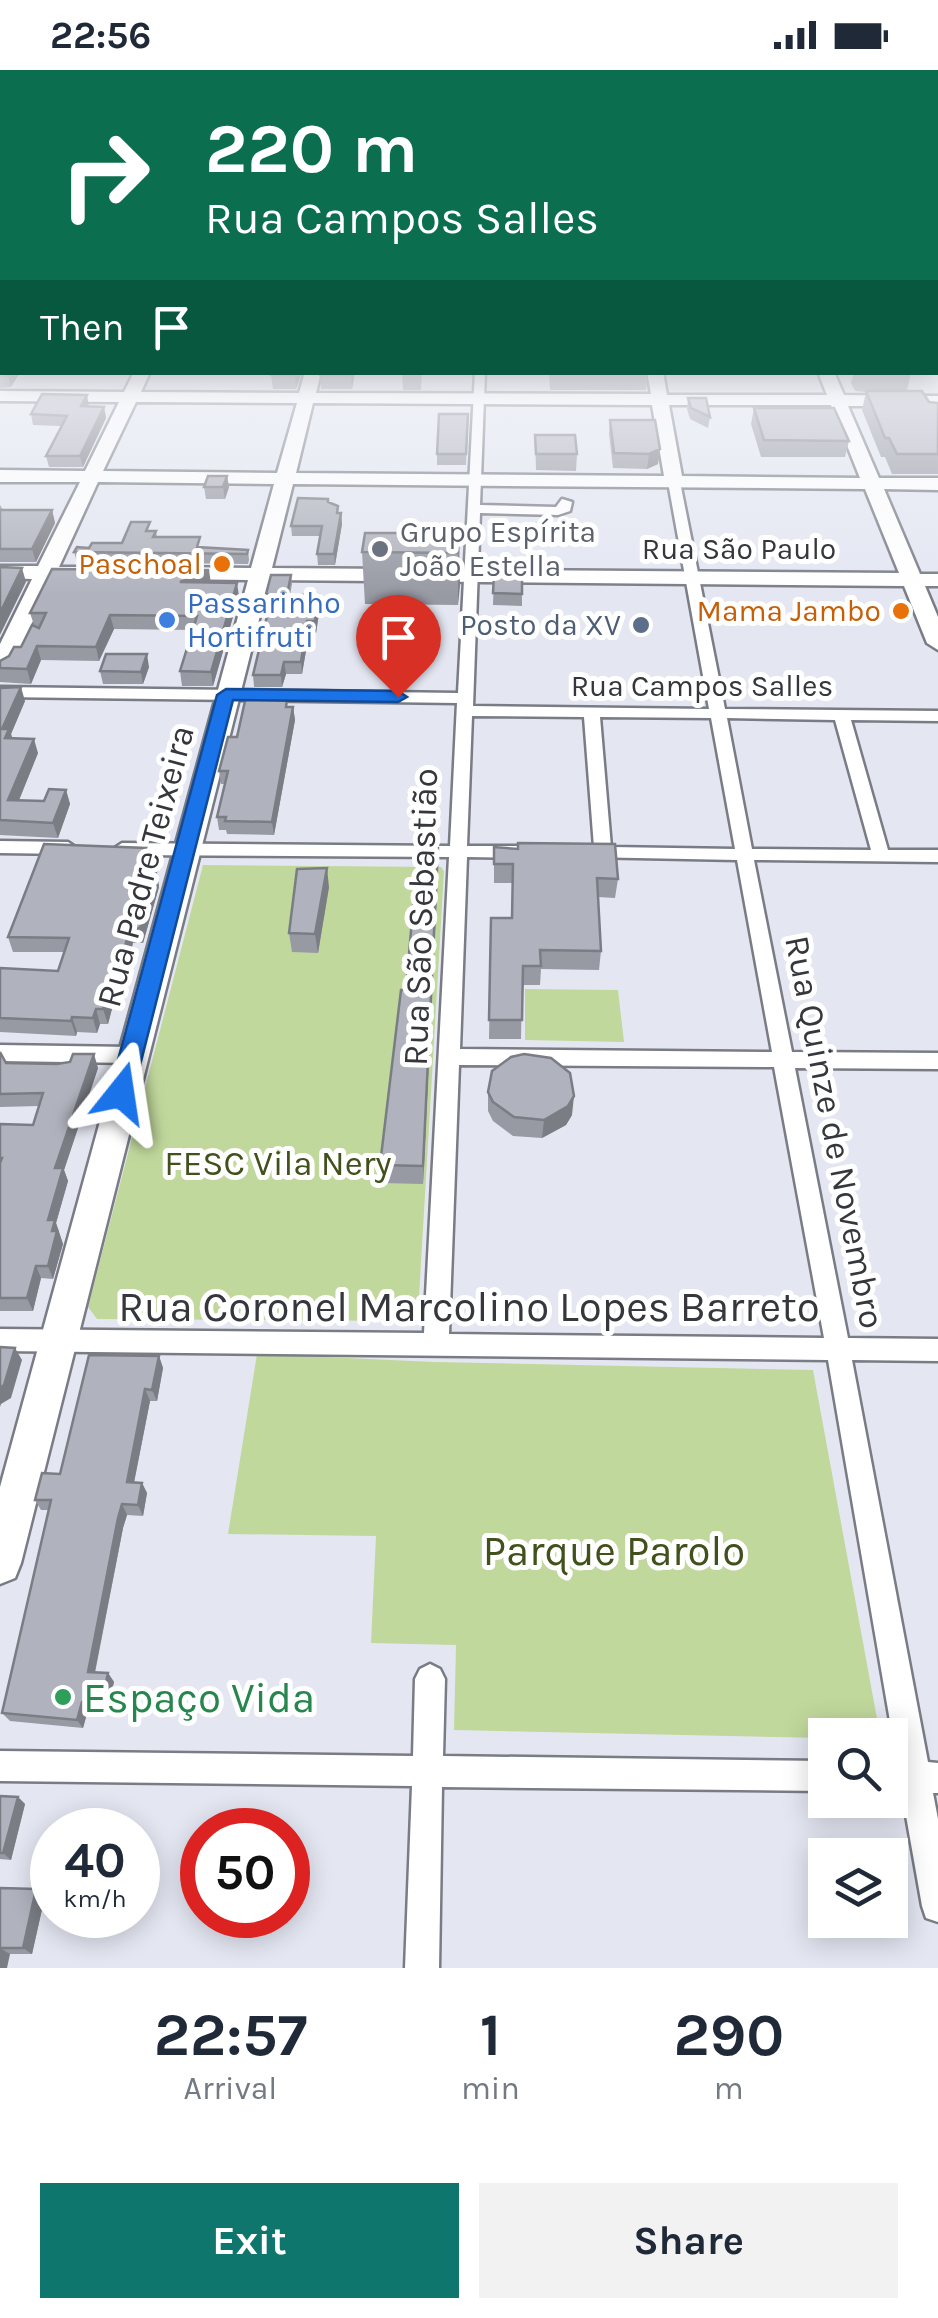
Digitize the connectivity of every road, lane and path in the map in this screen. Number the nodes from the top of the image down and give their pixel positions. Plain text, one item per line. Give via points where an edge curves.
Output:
1 (120, 419) edge
2 (301, 419) edge
3 (478, 419) edge
4 (662, 419) edge
5 (844, 419) edge
6 (0, 476) edge
7 (93, 477) junction
8 (284, 478) junction
9 (476, 480) junction
10 (674, 482) junction
11 (872, 484) junction
12 (938, 484) edge
13 (566, 502) dead end
14 (475, 509) junction
15 (0, 572) edge
16 (45, 572) junction
17 (258, 574) junction
18 (472, 576) junction
19 (693, 578) junction
20 (912, 580) junction
21 (938, 580) edge
22 (938, 643) edge
23 (0, 667) edge
24 (0, 692) edge
25 (226, 695) junction
26 (467, 704) junction
27 (592, 714) junction
28 (717, 714) junction
29 (842, 715) junction
30 (938, 716) edge
31 (0, 847) edge
32 (185, 849) junction
33 (460, 852) junction
34 (530, 852) edge
35 (565, 853) edge
36 (603, 853) junction
37 (743, 854) junction
38 (881, 854) junction
39 (938, 856) edge
40 (0, 1053) edge
41 (131, 1055) junction
42 (452, 1058) junction
43 (783, 1060) junction
44 (938, 1061) edge
45 (0, 1340) edge
46 (56, 1342) junction
47 (436, 1345) junction
48 (838, 1349) junction
49 (938, 1350) edge
50 (0, 1562) edge
51 (430, 1679) dead end
52 (0, 1766) edge
53 (428, 1771) junction
54 (808, 1776) edge
55 (914, 1777) edge
56 (938, 1906) edge
57 (422, 1968) edge

1 - 7 main road
2 - 8 main road, Rua Padre Teixeira
3 - 9 street, Rua São Sebastião
4 - 10 main road, Rua Quinze de Novembro
5 - 11 main road
6 - 7 main road
7 - 8 main road
7 - 16 main road
8 - 9 main road
8 - 17 main road, Rua Padre Teixeira
9 - 10 main road
9 - 14 street, Rua São Sebastião
10 - 11 main road
10 - 19 street, Rua Quinze de Novembro
11 - 12 main road
11 - 20 main road
13 - 14 street via 558,510
14 - 18 street, Rua São Sebastião
15 - 16 main road, Rua São Paulo
16 - 17 main road, Rua São Paulo
16 - 23 main road
17 - 18 main road, Rua São Paulo
17 - 25 main road, Rua Padre Teixeira
18 - 19 main road, Rua São Paulo
18 - 26 street, Rua São Sebastião
19 - 20 main road, Rua São Paulo
19 - 28 street, Rua Quinze de Novembro
20 - 21 main road, Rua São Paulo
20 - 22 main road
24 - 25 street, Rua Campos Salles
25 - 26 street, Rua Campos Salles
25 - 32 main road, Rua Padre Teixeira
26 - 27 street, Rua Campos Salles
26 - 33 street, Rua São Sebastião
27 - 28 street, Rua Campos Salles
27 - 36 street
28 - 29 street, Rua Campos Salles
28 - 37 street, Rua Quinze de Novembro
29 - 30 street, Rua Campos Salles
29 - 38 street
31 - 32 street
32 - 33 street
32 - 41 main road, Rua Padre Teixeira
33 - 34 street
33 - 42 street, Rua São Sebastião
35 - 36 street
36 - 37 street
37 - 38 street
37 - 43 street, Rua Quinze de Novembro
38 - 39 street
40 - 41 street
41 - 46 main road, Rua Padre Teixeira
42 - 43 street
42 - 47 street, Rua São Sebastião
43 - 44 street
43 - 48 street, Rua Quinze de Novembro
45 - 46 street, Rua Coronel Marcolino Lopes Barreto
46 - 47 street, Rua Coronel Marcolino Lopes Barreto
46 - 50 main road, Rua Padre Teixeira
47 - 48 street, Rua Coronel Marcolino Lopes Barreto
48 - 49 street, Rua Coronel Marcolino Lopes Barreto
48 - 55 street, Rua Quinze de Novembro
51 - 53 street
52 - 53 street
53 - 54 street
53 - 57 street
55 - 56 street, Rua Quinze de Novembro

